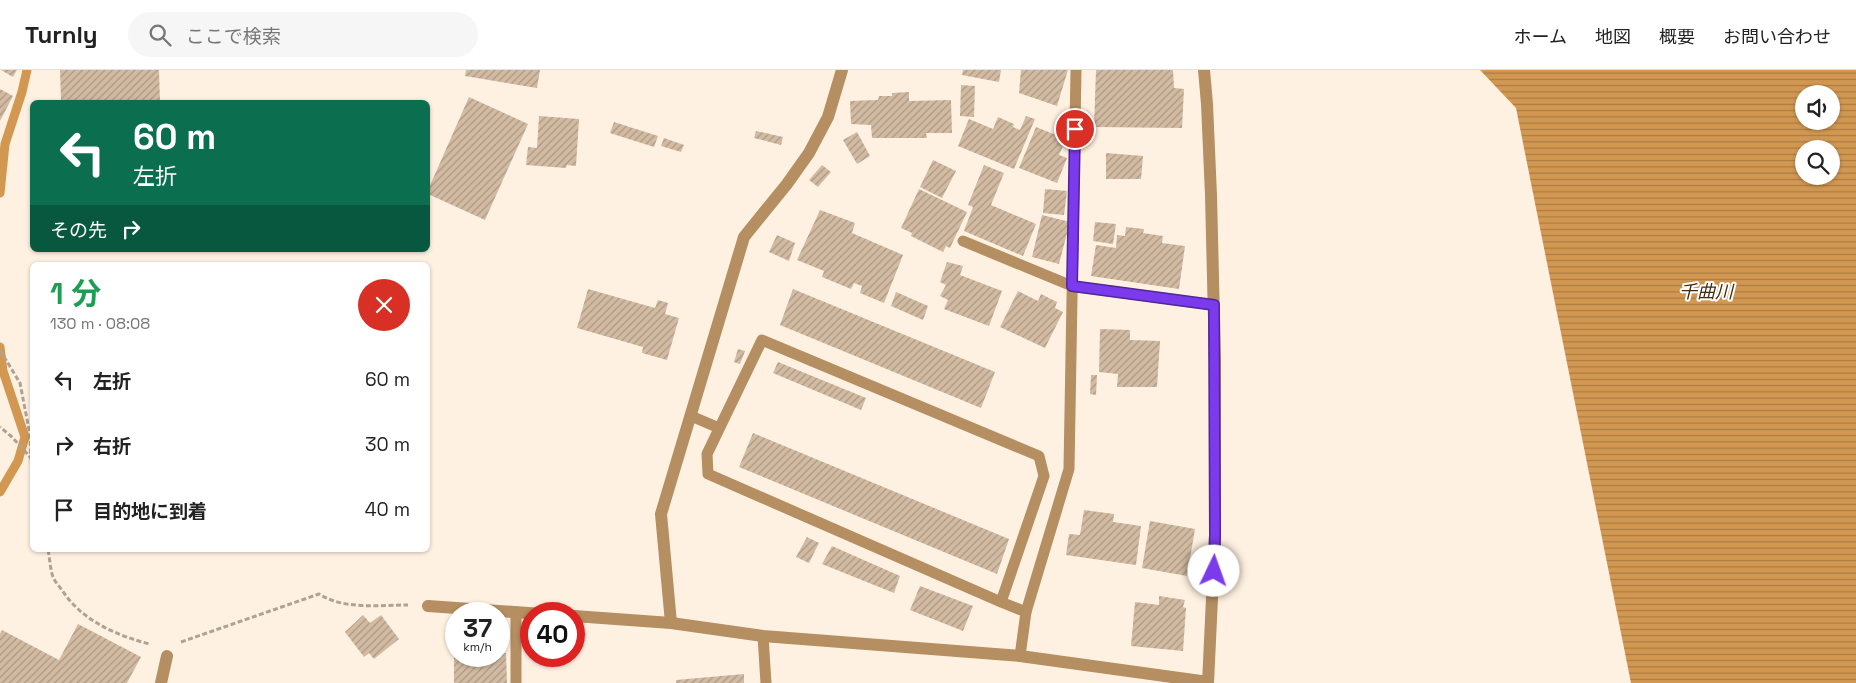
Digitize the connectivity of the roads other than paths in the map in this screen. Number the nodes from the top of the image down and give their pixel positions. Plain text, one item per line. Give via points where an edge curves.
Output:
1 (842, 70) edge
2 (1076, 70) edge
3 (1204, 70) edge
4 (963, 241) dead end
5 (1072, 286) junction
6 (1214, 305) junction
7 (691, 416) junction
8 (719, 428) junction
9 (1001, 602) junction
10 (428, 606) road end
11 (516, 612) junction
12 (520, 612) edge
13 (1026, 612) junction
14 (585, 617) edge
15 (671, 623) junction
16 (763, 636) junction
17 (167, 656) dead end
18 (1020, 656) junction
19 (1208, 682) edge
20 (161, 683) edge
21 (516, 683) edge
22 (766, 683) edge

1 - 7 street via 828,117 808,153 788,184 744,237
2 - 5 lane
3 - 6 street
4 - 5 lane
5 - 6 lane
5 - 13 lane via 1069,469
6 - 19 street via 1215,535
7 - 8 lane
7 - 15 street via 661,514
8 - 9 lane via 707,454 708,474
8 - 9 lane via 762,340 1039,456 1044,476
9 - 13 lane
10 - 11 street
11 - 12 street
11 - 21 lane
13 - 18 lane
14 - 15 street
15 - 16 street
16 - 18 street
16 - 22 lane
17 - 20 street
18 - 19 street

